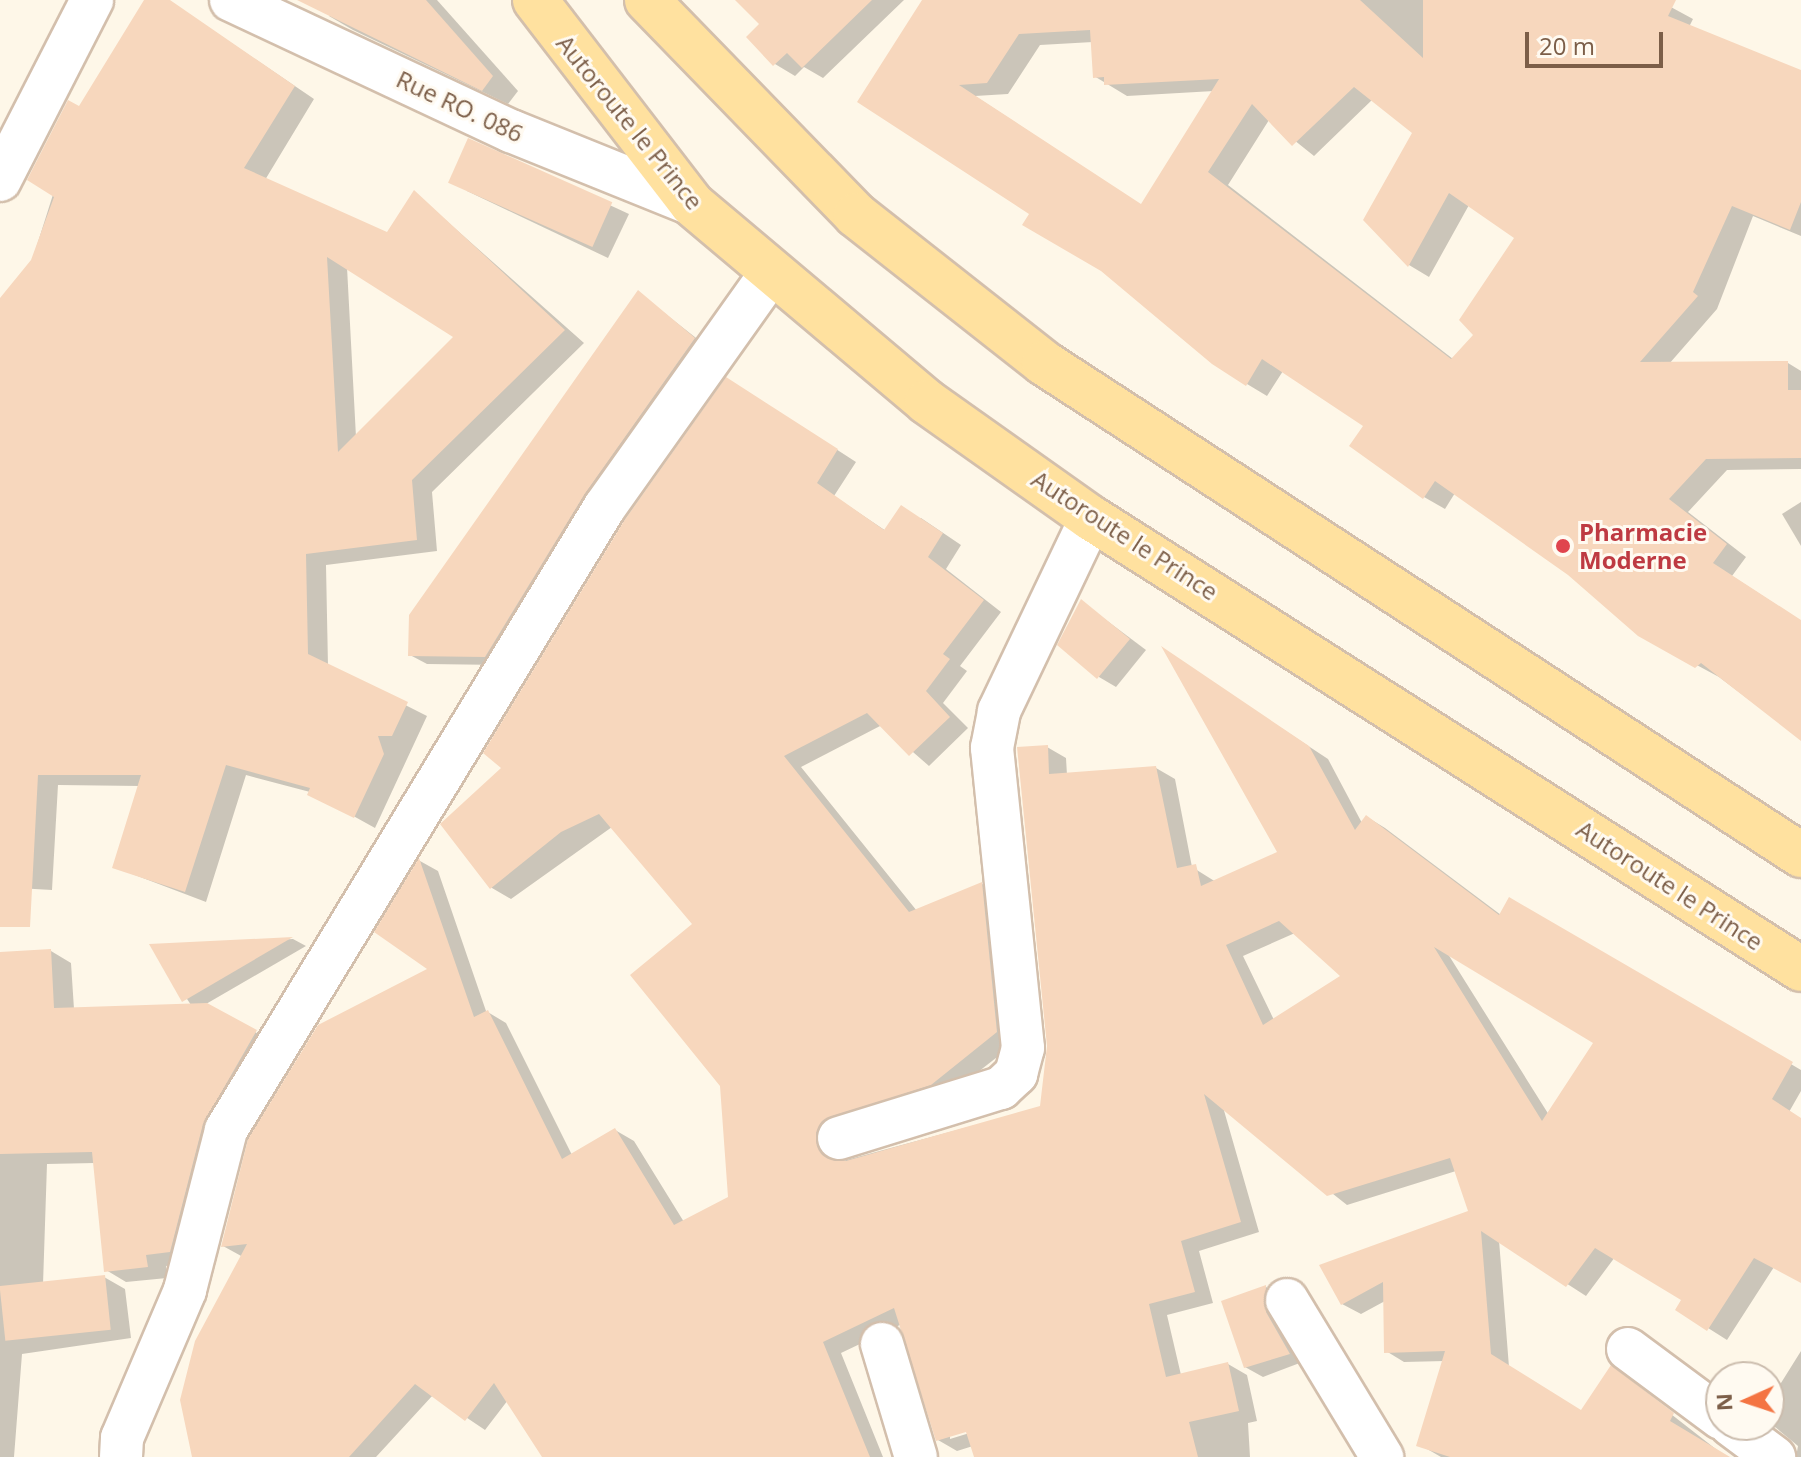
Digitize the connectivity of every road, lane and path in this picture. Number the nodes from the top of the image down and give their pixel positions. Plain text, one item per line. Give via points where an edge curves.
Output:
1 (92, 0) edge
2 (231, 0) edge
3 (535, 0) edge
4 (647, 0) edge
5 (0, 180) edge
6 (692, 204) junction
7 (771, 273) junction
8 (1091, 518) junction
9 (1801, 855) edge
10 (1801, 969) edge
11 (839, 1138) dead end
12 (1287, 1300) dead end
13 (882, 1344) dead end
14 (1628, 1349) dead end
15 (1705, 1406) edge
16 (1752, 1441) edge
17 (121, 1457) edge
18 (916, 1457) edge
19 (1382, 1457) edge
20 (1774, 1457) edge

1 - 5 street
2 - 6 street, Rue RO. 086 via 511,131
3 - 6 main road, Autoroute le Prince
4 - 9 main road via 856,215 1044,363
6 - 7 main road, Autoroute le Prince
7 - 8 main road, Autoroute le Prince via 927,402
7 - 17 street via 604,508 226,1130 185,1290 122,1438
8 - 10 main road, Autoroute le Prince
8 - 11 street via 999,711 992,748 1023,1048 1016,1074 1001,1088
12 - 19 street
13 - 18 street
14 - 15 street
16 - 20 street

